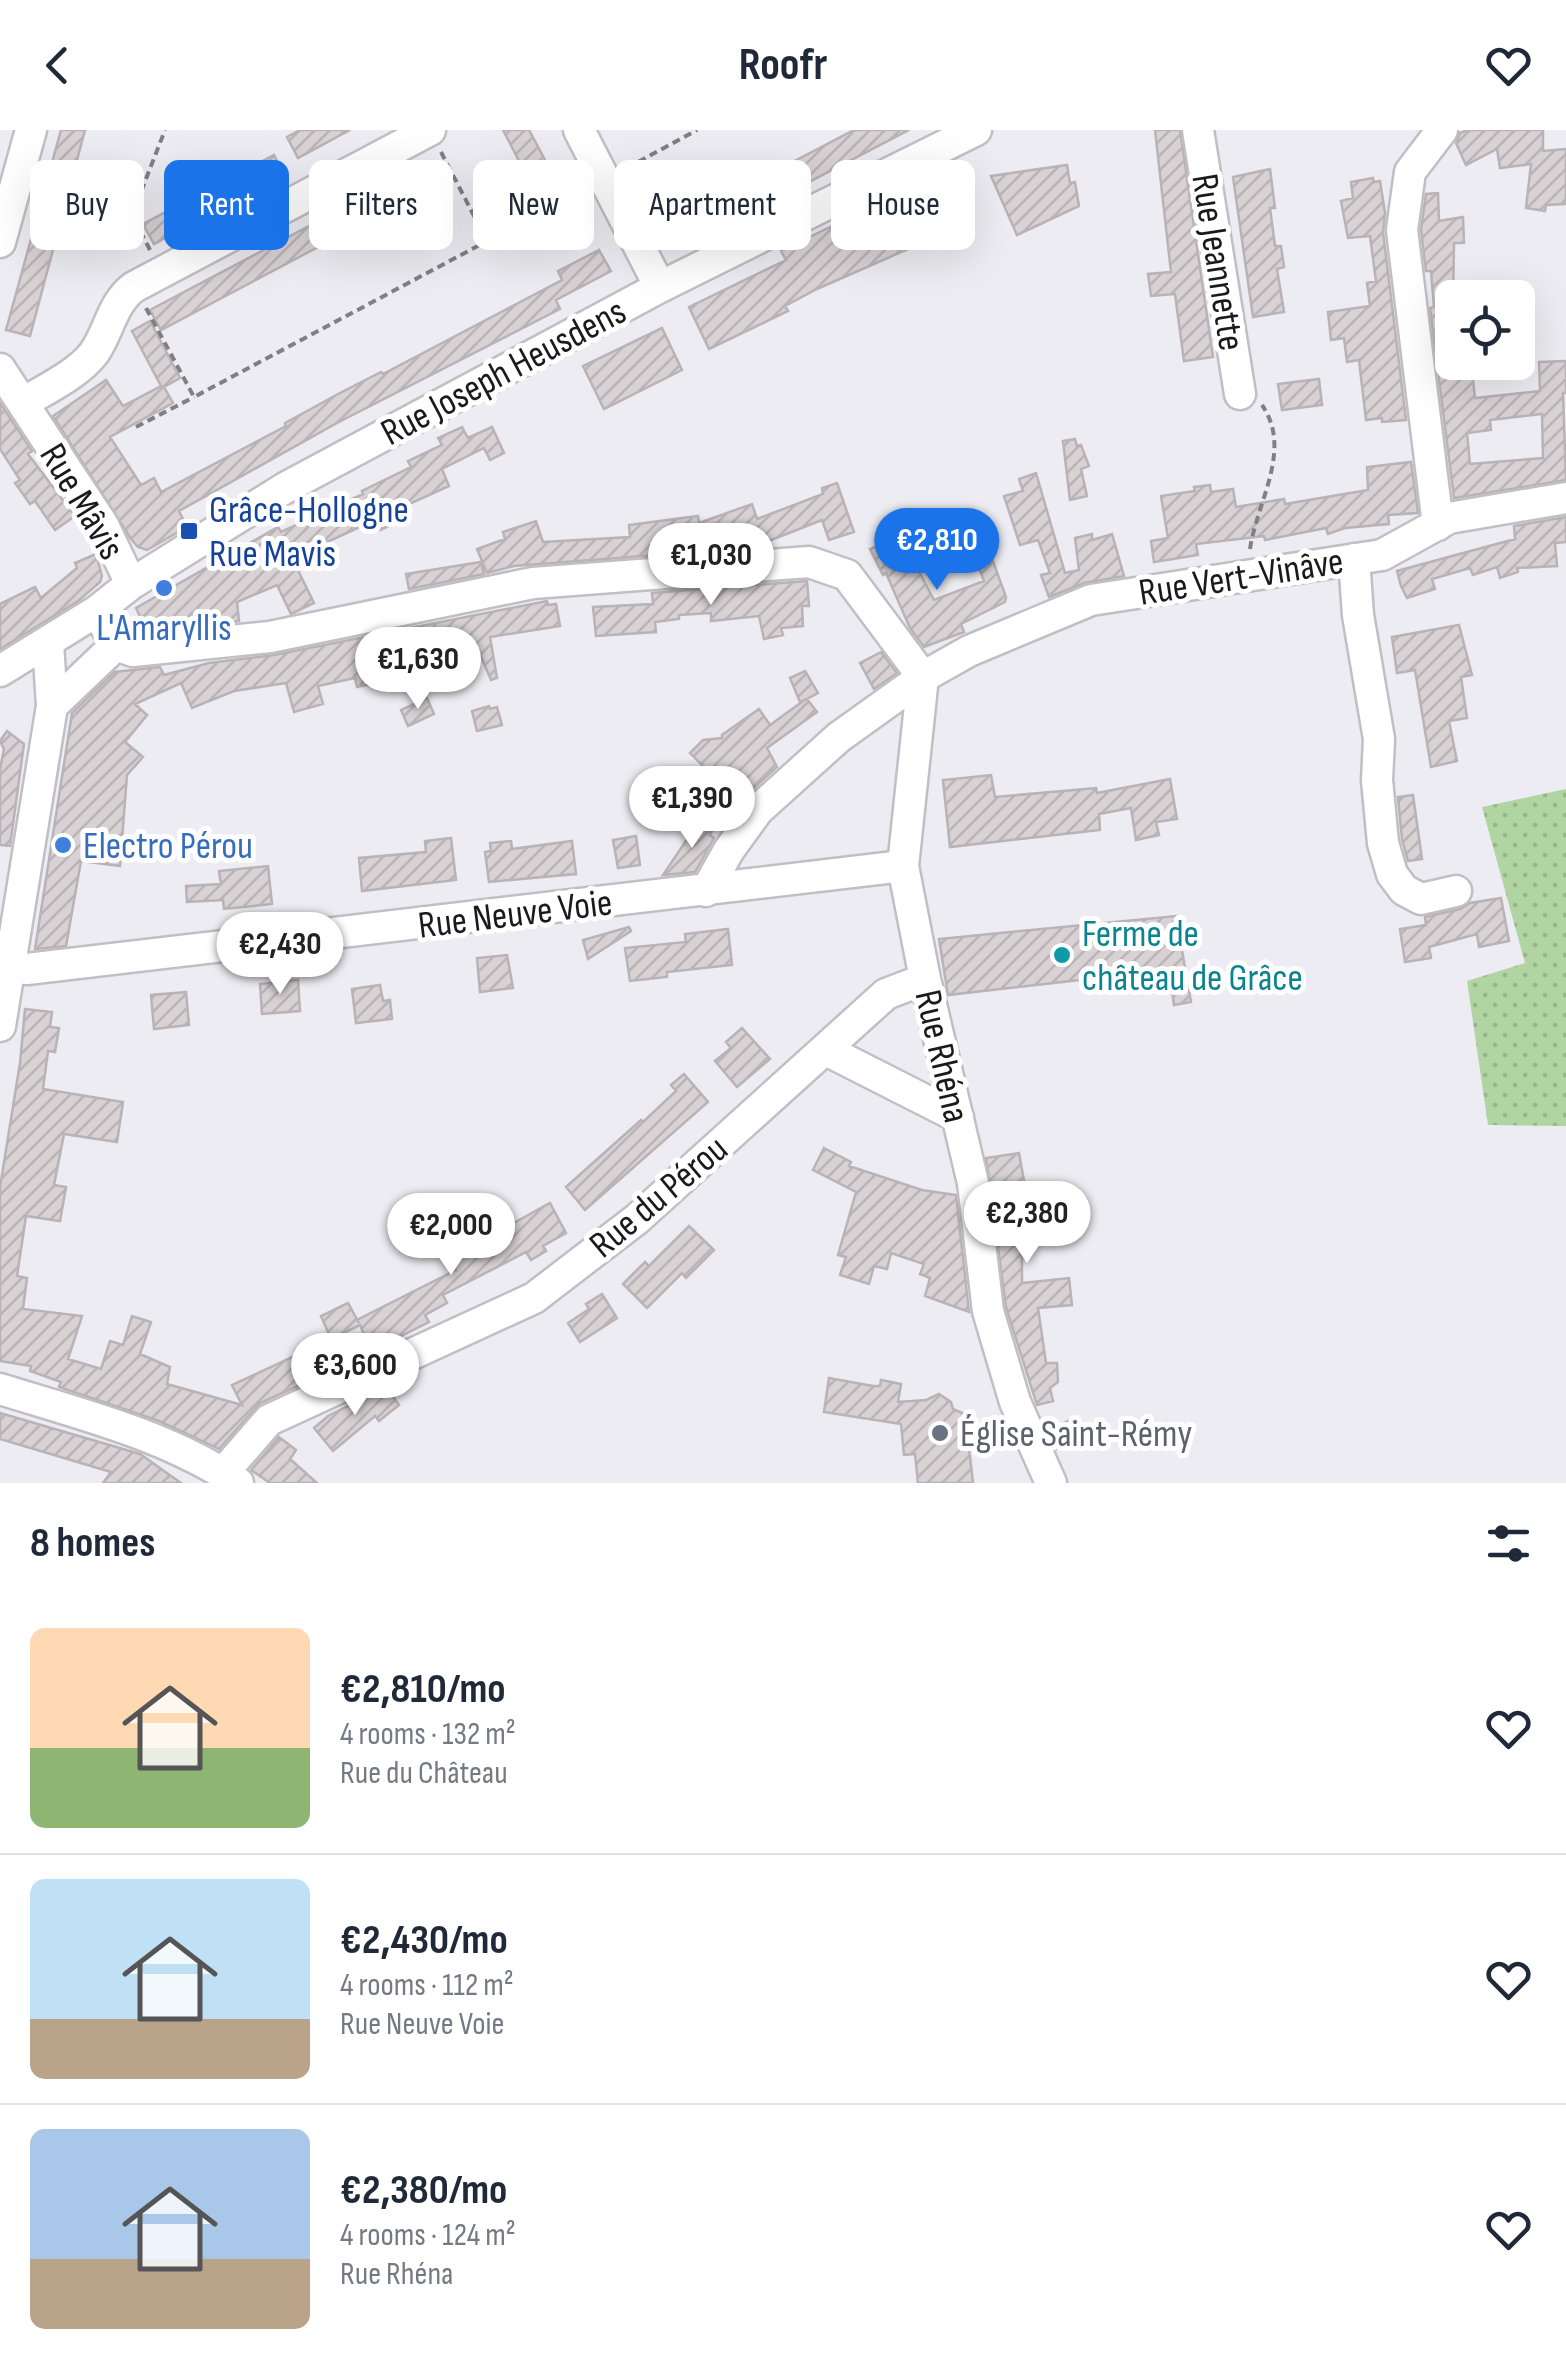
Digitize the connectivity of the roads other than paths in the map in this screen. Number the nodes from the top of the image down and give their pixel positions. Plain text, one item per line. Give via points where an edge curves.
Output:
1 (31, 130) edge
2 (430, 130) edge
3 (578, 130) edge
4 (976, 130) edge
5 (1198, 130) edge
6 (1442, 130) edge
7 (0, 242) edge
8 (660, 287) junction
9 (0, 369) edge
10 (1240, 394) road end
11 (24, 403) junction
12 (1566, 498) edge
13 (1438, 525) junction
14 (1354, 559) junction
15 (131, 584) junction
16 (97, 612) junction
17 (48, 643) junction
18 (116, 645) junction
19 (0, 671) edge
20 (923, 678) junction
21 (52, 706) junction
22 (903, 866) junction
23 (1456, 891) dead end
24 (706, 892) junction
25 (8, 968) junction
26 (925, 979) junction
27 (0, 1026) edge
28 (826, 1050) junction
29 (958, 1118) junction
30 (0, 1389) edge
31 (230, 1478) edge
32 (1051, 1483) edge

1 - 7 street
2 - 11 street via 134,286 87,361
3 - 8 street
4 - 8 street, Rue Joseph Heusdens
5 - 10 street, Rue Jeannette
6 - 13 street via 1410,172 1402,230
8 - 15 street, Rue Joseph Heusdens via 285,488
9 - 11 street, Rue Mâvis
11 - 15 street, Rue Mâvis via 102,525
12 - 13 street, Rue Vert-Vinâve
13 - 14 street, Rue Vert-Vinâve via 1382,555
14 - 20 street, Rue Vert-Vinâve via 1090,600
14 - 23 street via 1379,739 1383,843 1392,874 1421,899
15 - 16 street, Rue Joseph Heusdens
16 - 17 street, Rue Joseph Heusdens
16 - 18 street
17 - 19 street, Rue Joseph Heusdens
17 - 21 street
18 - 20 street via 133,651 270,637 533,583 809,562 847,575
18 - 21 street
20 - 22 street, Rue Rhéna
20 - 24 street, Rue Vert-Vinâve via 839,737 758,810
21 - 25 street
22 - 24 street, Rue Neuve Voie
22 - 26 street, Rue Rhéna
24 - 25 street, Rue Neuve Voie
25 - 27 street
26 - 28 street, Rue du Pérou via 886,994
26 - 29 street, Rue Rhéna
28 - 29 street
28 - 31 street, Rue du Pérou via 637,1219 534,1298 268,1420
29 - 32 street, Rue Rhéna via 988,1311 1015,1402
30 - 31 street via 131,1430

